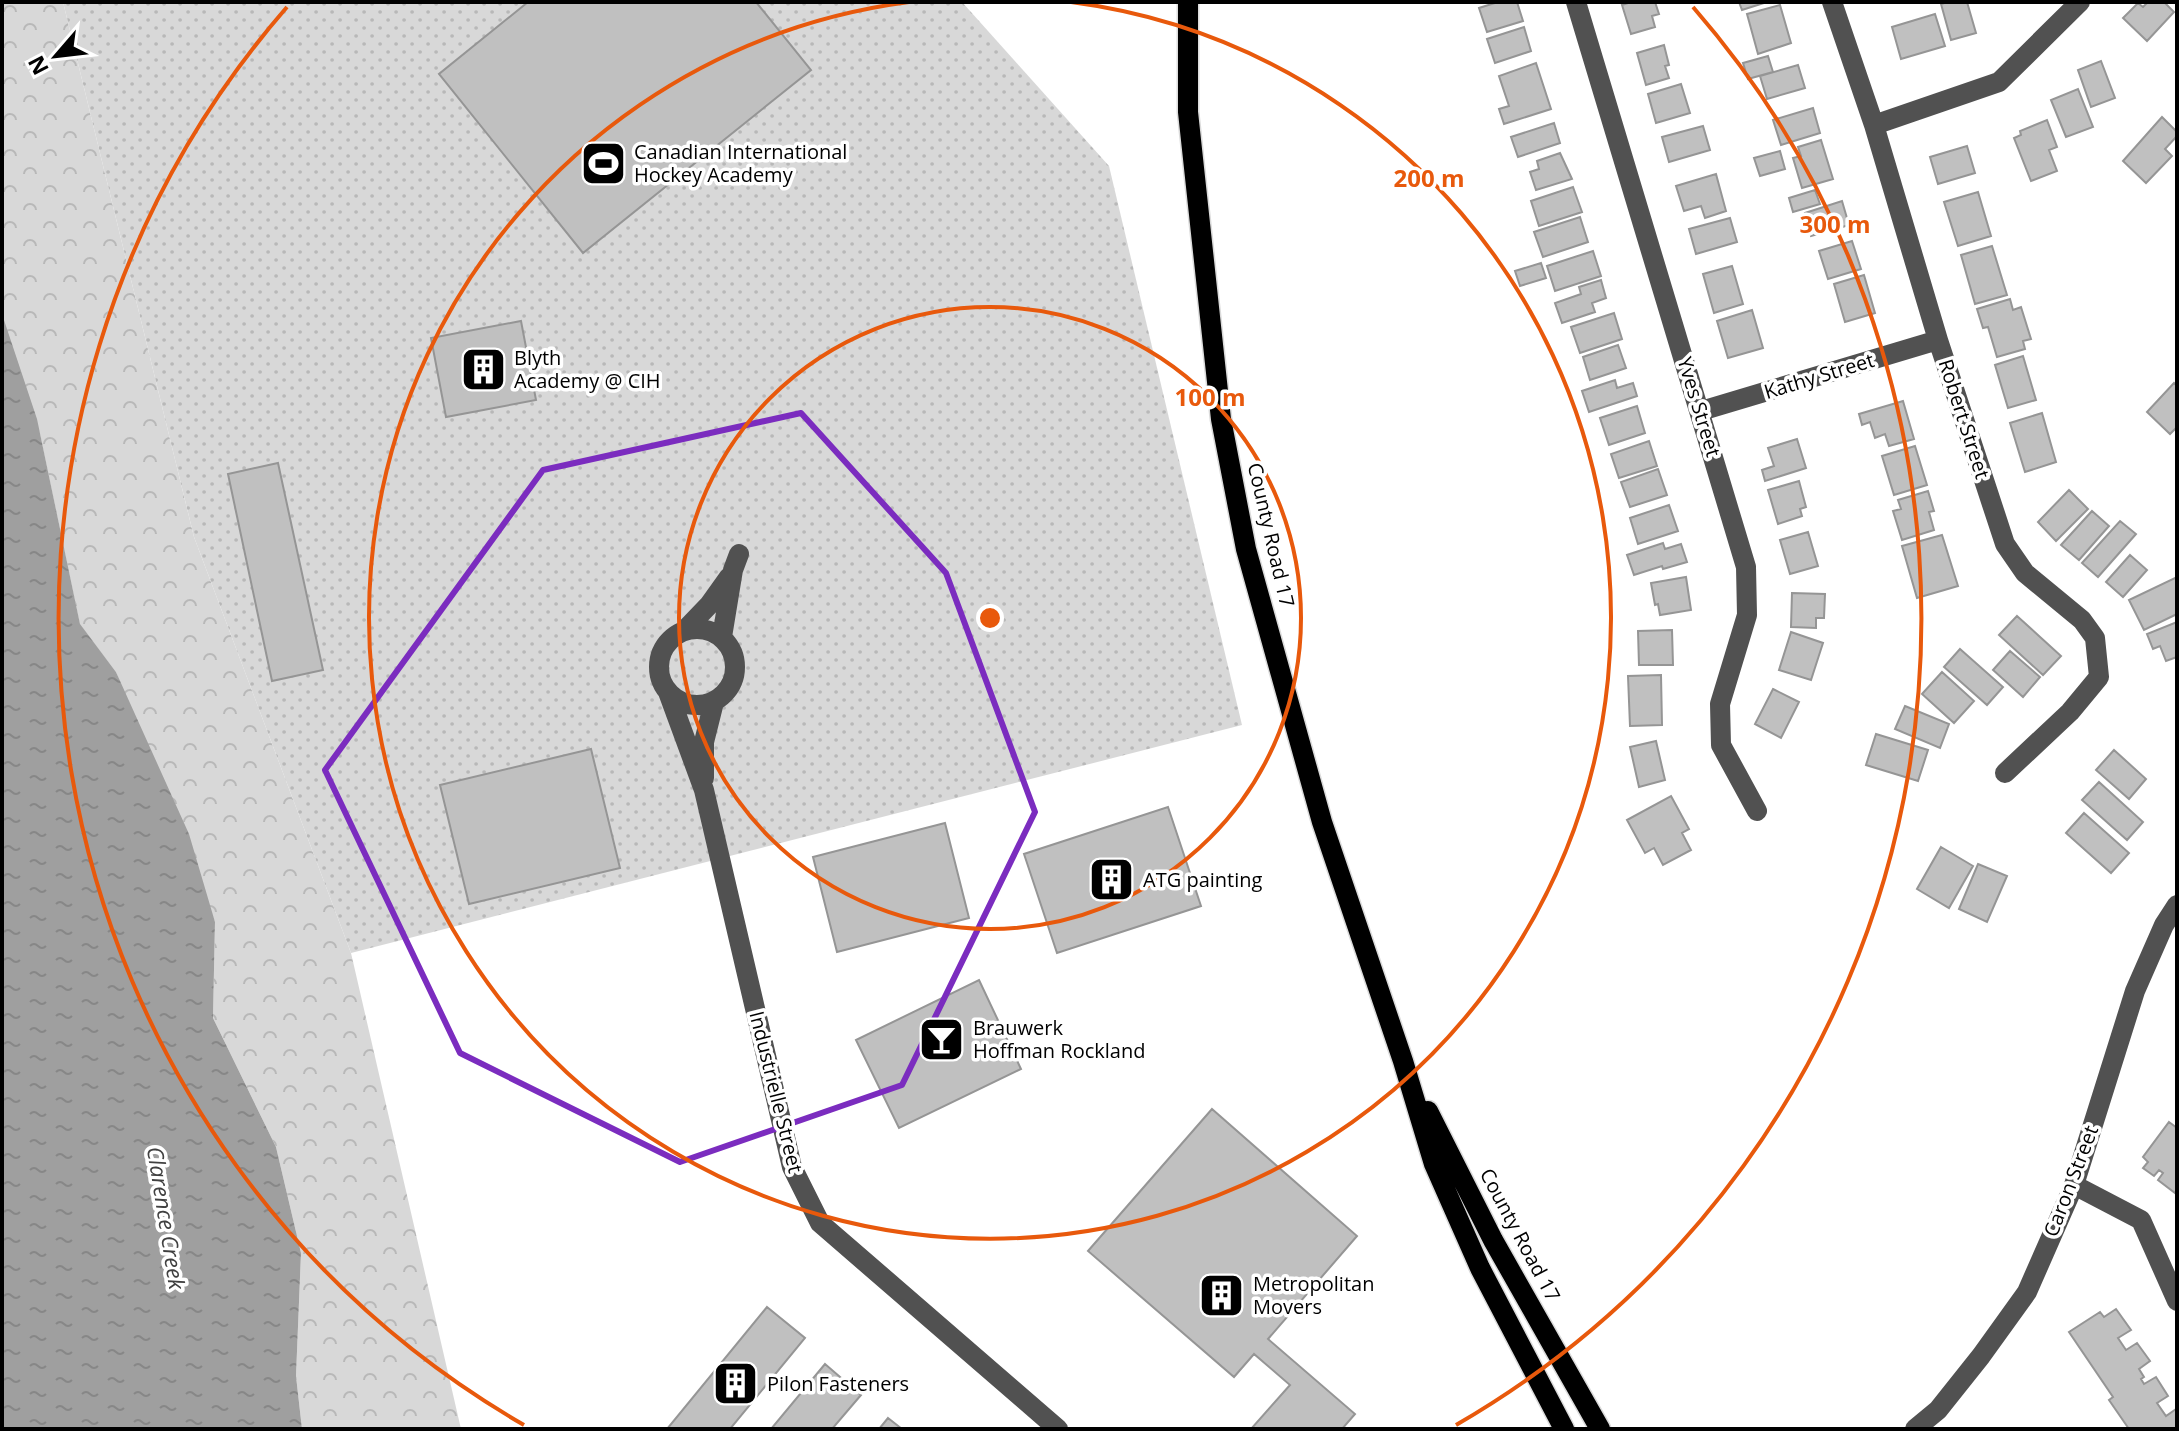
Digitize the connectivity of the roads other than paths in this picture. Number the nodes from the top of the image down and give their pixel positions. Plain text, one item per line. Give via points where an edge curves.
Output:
1 (1188, 2) edge
2 (1576, 2) edge
3 (1832, 2) edge
4 (2080, 2) edge
5 (1874, 125) junction
6 (1938, 340) junction
7 (1701, 411) junction
8 (685, 630) junction
9 (722, 637) junction
10 (668, 692) junction
11 (714, 702) junction
12 (2005, 773) dead end
13 (704, 790) junction
14 (1757, 811) dead end
15 (2177, 905) edge
16 (1403, 1061) junction
17 (2074, 1185) junction
18 (2177, 1301) edge
19 (1058, 1429) edge
20 (1564, 1429) edge
21 (1600, 1429) edge
22 (1915, 1429) edge

1 - 16 main road, County Road 17 via 1191,142 1221,419 1246,549 1322,822
2 - 7 street, Yves Street
3 - 5 street, Robert Street
4 - 5 street via 1999,82
5 - 6 street, Robert Street
6 - 7 street, Kathy Street
6 - 12 street, Robert Street via 2005,544 2025,573 2082,620 2095,638 2099,677
7 - 14 street, Yves Street via 1746,567 1747,615 1720,704 1721,745
8 - 9 street
8 - 9 street, Industrielle Street via 709,605 736,562
8 - 10 street, Industrielle Street via 660,657
9 - 11 street, Industrielle Street via 735,671
10 - 11 street via 689,704
10 - 13 street, Industrielle Street
11 - 13 street, Industrielle Street via 704,742
13 - 19 street, Industrielle Street via 792,1167 820,1223
15 - 17 street, Caron Street via 2135,991
16 - 20 main road, County Road 17 via 1434,1164 1480,1268
16 - 21 main road, County Road 17 via 1493,1240
17 - 18 street via 2141,1220
17 - 22 street, Caron Street via 2027,1292 1938,1410

